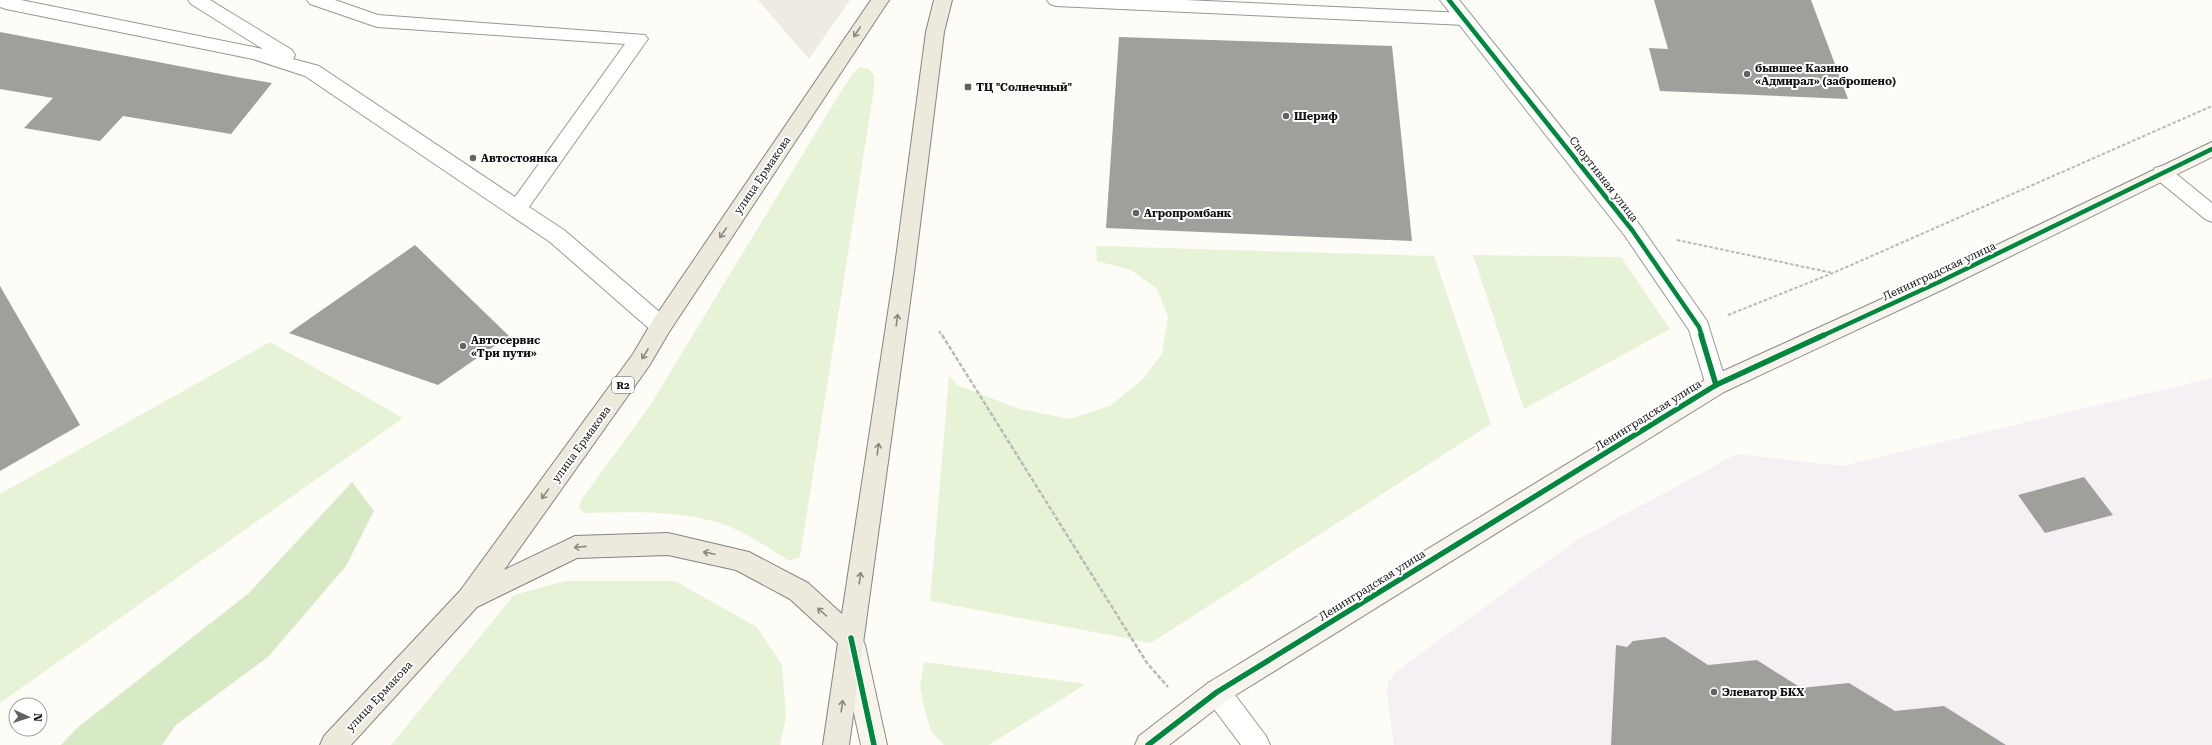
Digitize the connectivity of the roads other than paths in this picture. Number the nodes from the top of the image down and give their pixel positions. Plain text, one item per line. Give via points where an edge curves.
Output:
1 (10, 0) edge
2 (196, 0) edge
3 (316, 0) edge
4 (880, 0) edge
5 (943, 0) edge
6 (1056, 0) edge
7 (1449, 0) edge
8 (1465, 19) junction
9 (312, 71) junction
10 (2212, 149) edge
11 (2162, 173) junction
12 (517, 209) junction
13 (2212, 214) edge
14 (661, 326) junction
15 (1716, 385) junction
16 (469, 599) junction
17 (851, 638) junction
18 (1217, 692) junction
19 (333, 745) edge
20 (836, 745) edge
21 (874, 745) edge
22 (1148, 745) edge
23 (1257, 745) edge

1 - 9 street via 6,3 254,53
2 - 9 street
3 - 12 street via 377,20 640,39
4 -> 14 main road, улица Ермакова / R2
17 -> 5 main road via 904,273 935,32
6 - 8 street
7 - 8 street, Спортивная улица
8 - 15 street, Спортивная улица via 1632,230 1700,327
9 - 12 street
10 - 11 street, Ленинградская улица
11 - 13 street
11 - 15 street, Ленинградская улица via 1939,282
12 - 14 street via 557,236
14 -> 16 main road, улица Ермакова / R2 via 641,360
15 - 18 street, Ленинградская улица
17 -> 16 main road via 799,591 740,560 668,544 575,547
16 - 19 main road, улица Ермакова / R2
20 -> 17 main road
17 - 21 street
18 - 22 street, Ленинградская улица
18 - 23 street

